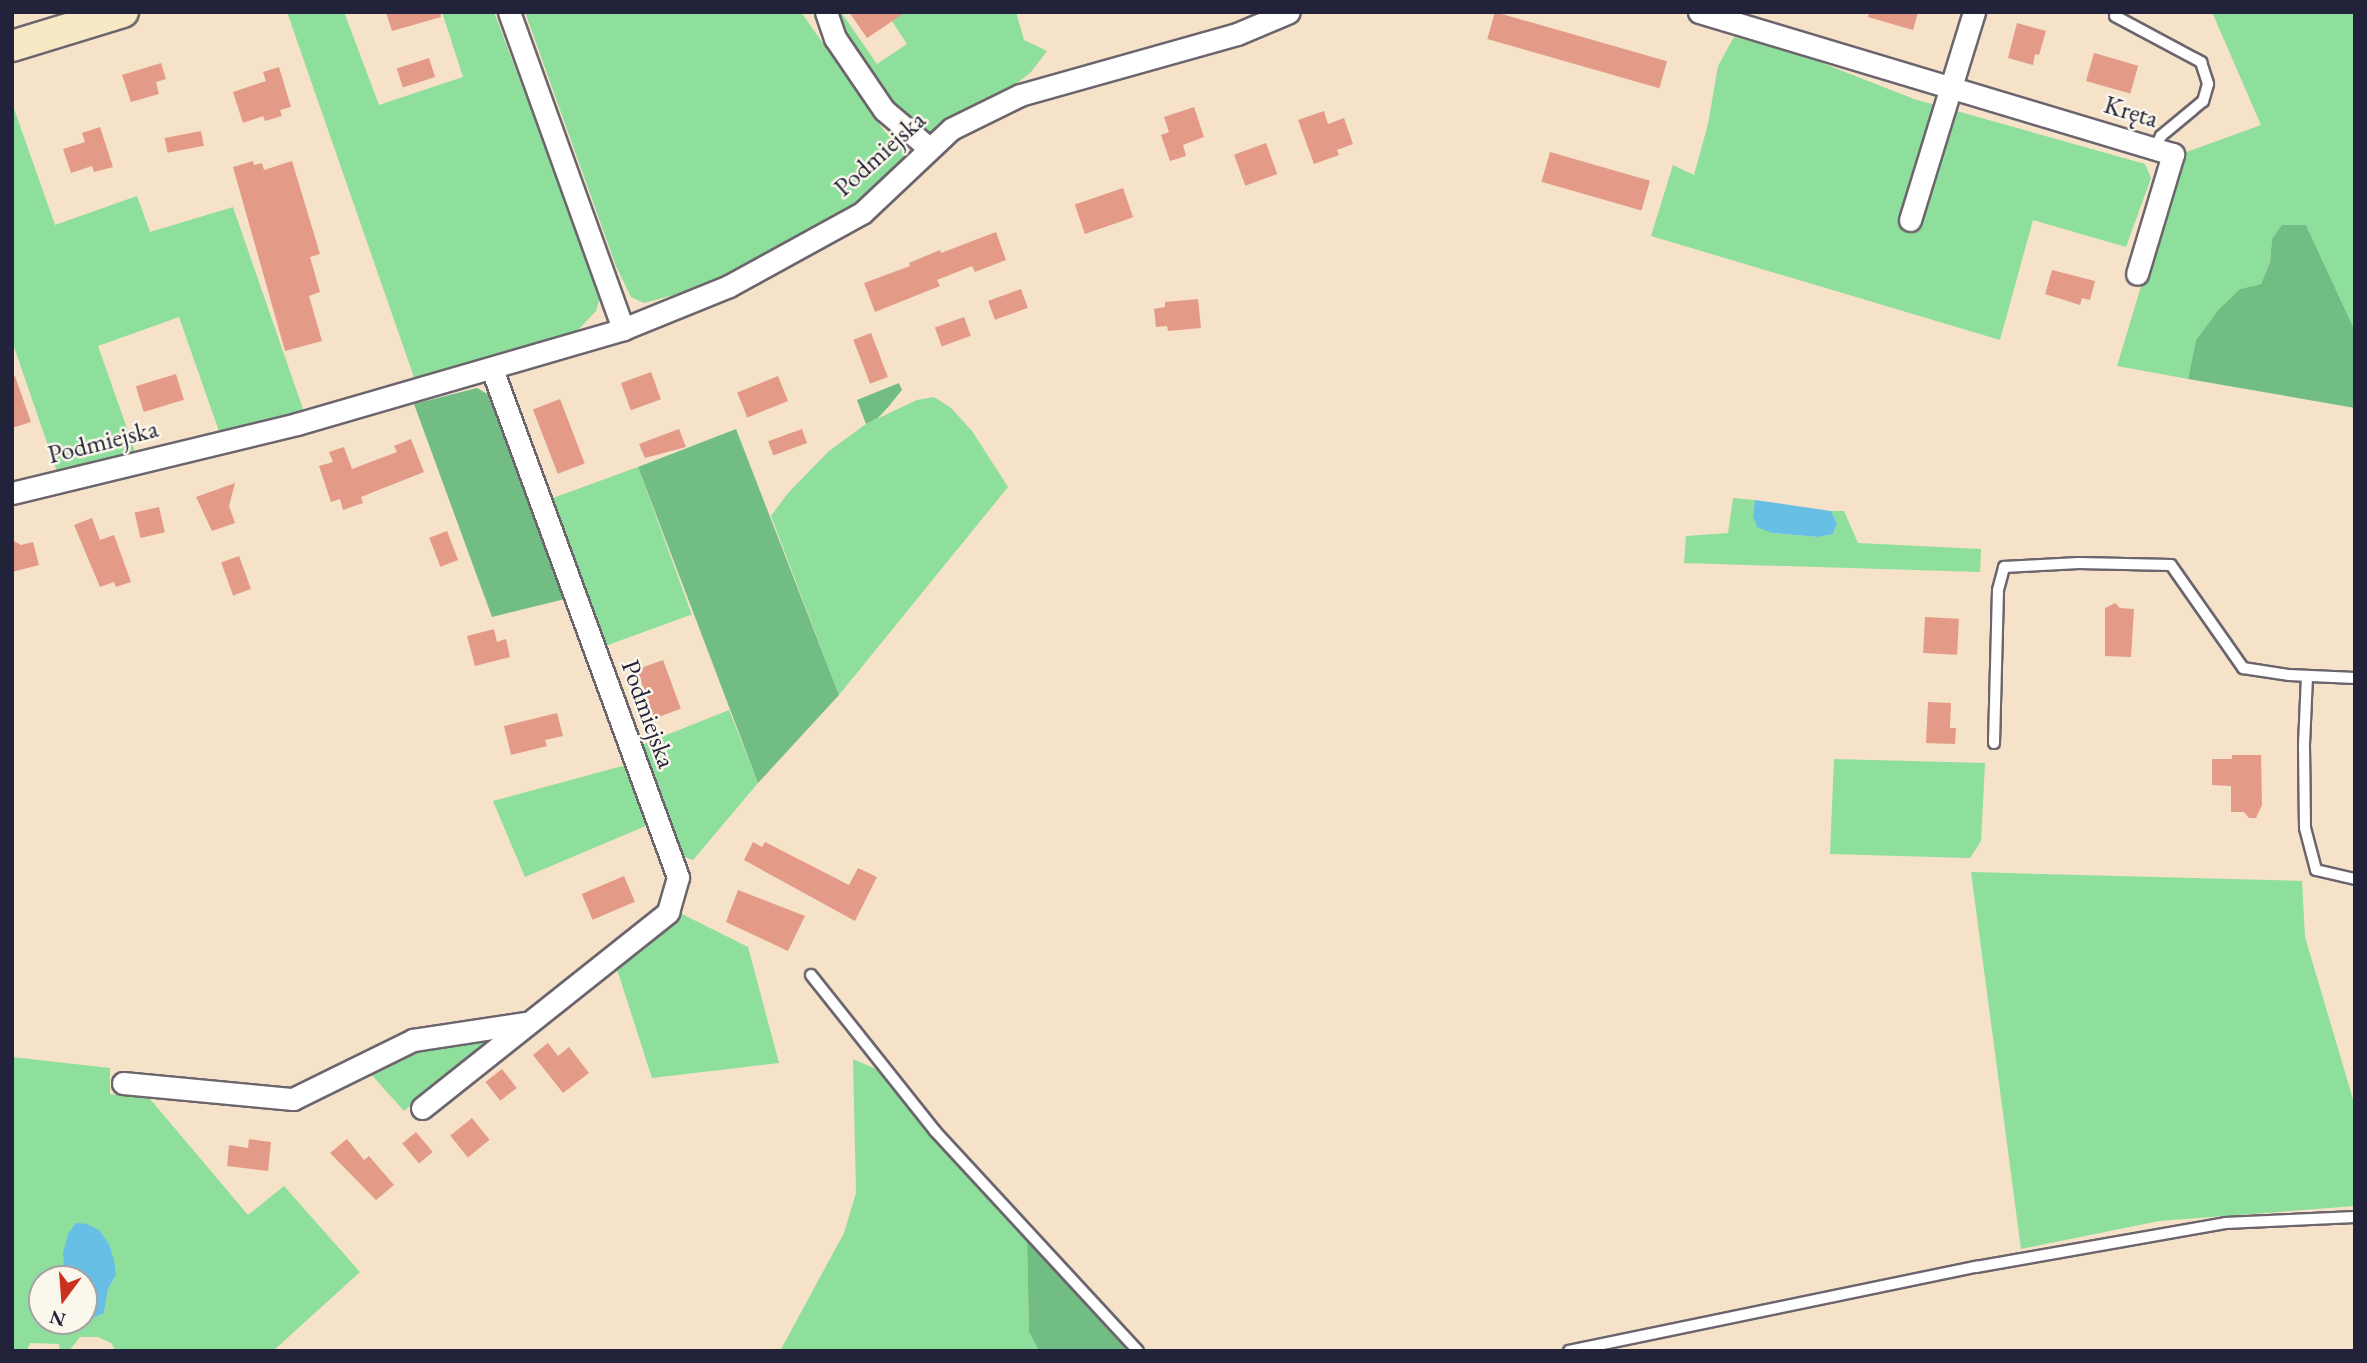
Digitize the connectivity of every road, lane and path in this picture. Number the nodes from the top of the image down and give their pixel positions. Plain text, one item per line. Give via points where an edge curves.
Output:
1 (124, 12) edge
2 (509, 12) edge
3 (826, 12) edge
4 (1289, 12) edge
5 (1699, 12) edge
6 (1974, 12) edge
7 (2115, 16) dead end
8 (12, 46) edge
9 (1953, 87) junction
10 (2155, 148) junction
11 (930, 149) junction
12 (1910, 220) dead end
13 (2137, 274) dead end
14 (623, 329) junction
15 (492, 369) junction
16 (12, 493) edge
17 (2307, 676) junction
18 (2355, 678) edge
19 (1994, 743) dead end
20 (2355, 879) edge
21 (811, 975) dead end
22 (528, 1023) junction
23 (122, 1083) dead end
24 (422, 1108) dead end
25 (2355, 1217) edge
26 (1138, 1351) edge
27 (1569, 1351) edge

1 - 8 street
2 - 14 street
3 - 11 street via 835,38 884,110
4 - 11 street, Podmiejska via 1237,34 1020,95 951,129
5 - 9 street, Kręta
6 - 9 street
7 - 10 lane via 2201,62 2208,84 2203,101 2161,136
9 - 10 street, Kręta
9 - 12 street
10 - 13 street, Kręta via 2173,154
11 - 14 street, Podmiejska via 862,213 729,286
14 - 15 street, Podmiejska
15 - 16 street, Podmiejska via 297,424
15 - 22 street, Podmiejska via 678,877 668,912
17 - 18 lane
17 - 19 lane via 2243,667 2171,565 2079,562 2004,567 1998,590
17 - 20 lane via 2305,828 2316,870
21 - 26 lane via 935,1131
22 - 23 street via 413,1040 293,1098
22 - 24 street, Podmiejska
25 - 27 lane via 2225,1223 1976,1266

